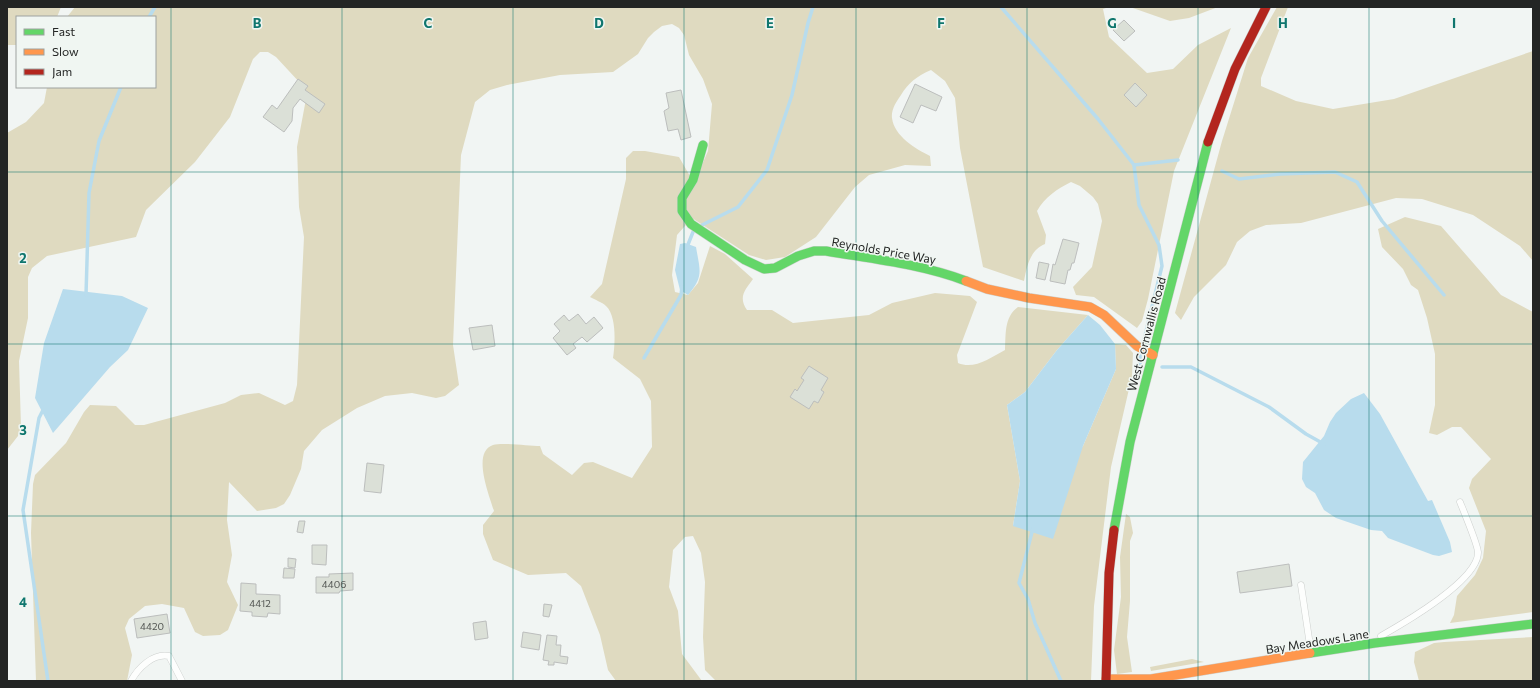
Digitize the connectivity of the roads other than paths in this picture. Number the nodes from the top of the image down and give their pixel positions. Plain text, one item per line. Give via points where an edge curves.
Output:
1 (1266, 7) edge
2 (703, 145) dead end
3 (1153, 355) junction
4 (1460, 502) dead end
5 (1301, 585) dead end
6 (1533, 624) edge
7 (1375, 643) junction
8 (1311, 654) junction
9 (1106, 680) edge
10 (131, 681) edge
11 (182, 681) edge

1 - 3 street, West Cornwallis Road via 1235,69 1207,146
2 - 3 street, Reynolds Price Way via 693,180 682,198 682,211 691,224 745,260 764,269 775,268 814,251 901,263 947,274 987,289 1029,298 1090,306 1104,315 1137,346
3 - 9 street, West Cornwallis Road via 1130,442 1113,534 1109,573
4 - 7 lane via 1478,552 1472,571 1447,593 1396,628 1376,638
5 - 8 lane
6 - 7 street, Bay Meadows Lane
7 - 8 street, Bay Meadows Lane
8 - 9 street, Bay Meadows Lane via 1151,679
10 - 11 lane via 144,664 165,655 169,656

